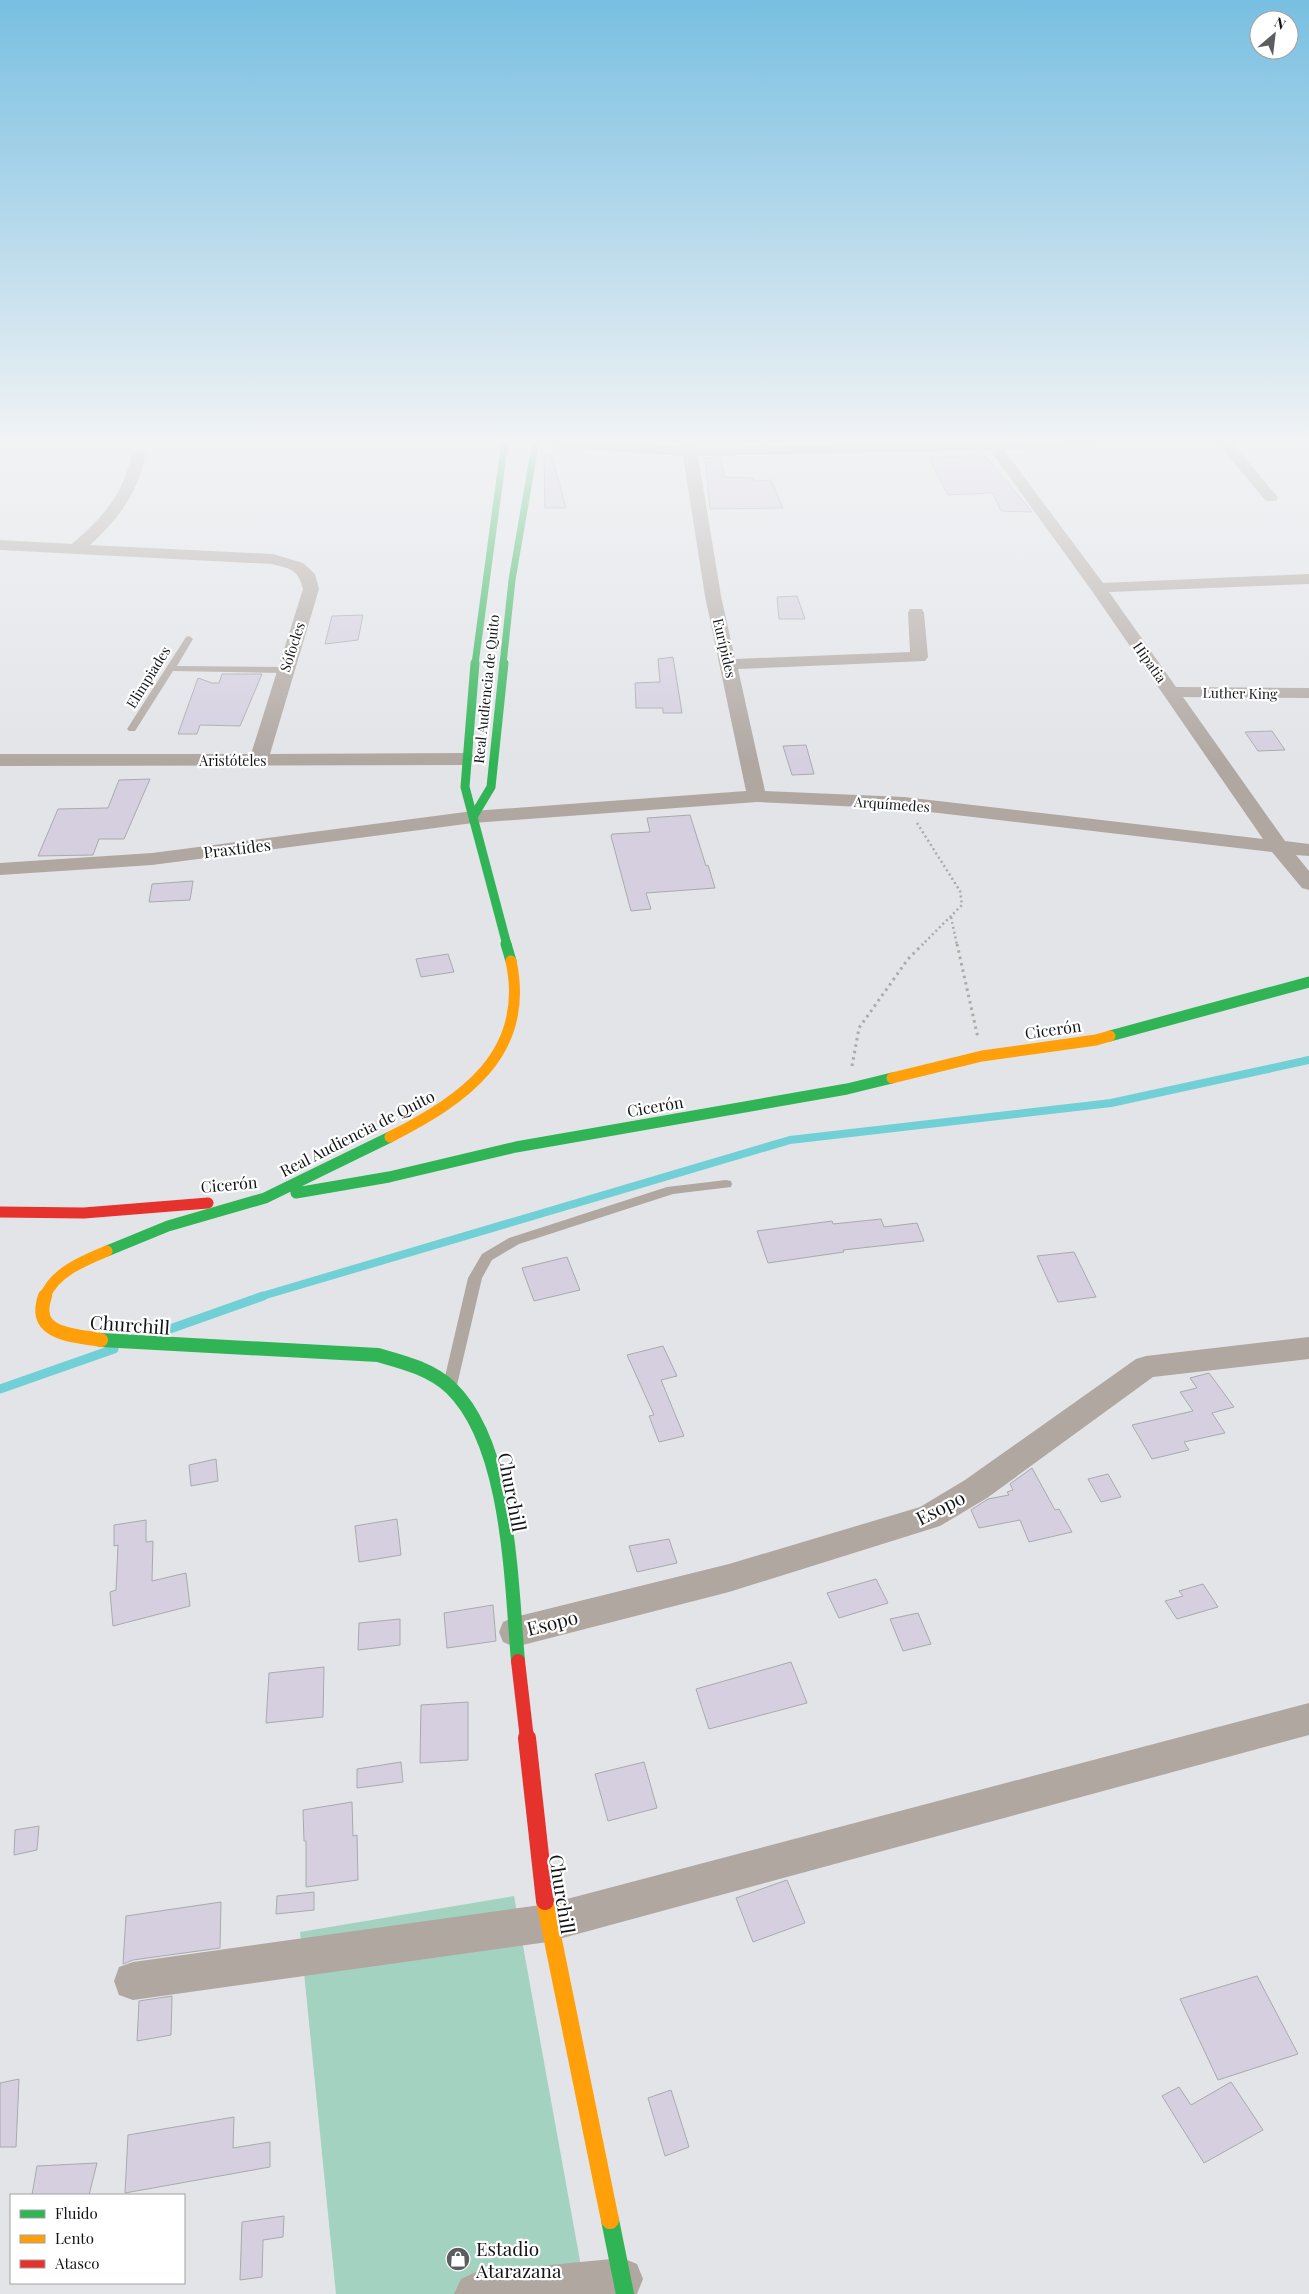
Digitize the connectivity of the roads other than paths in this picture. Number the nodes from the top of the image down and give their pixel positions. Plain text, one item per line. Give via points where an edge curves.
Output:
1 (53, 547) edge
2 (490, 547) edge
3 (518, 547) edge
4 (705, 547) edge
5 (1068, 547) edge
6 (77, 548) joint
7 (1309, 579) edge
8 (1098, 588) junction
9 (916, 613) dead end
10 (188, 639) dead end
11 (728, 664) junction
12 (170, 668) junction
13 (285, 670) junction
14 (1171, 692) junction
15 (1309, 694) edge
16 (132, 729) dead end
17 (466, 759) junction
18 (0, 760) edge
19 (259, 760) junction
20 (757, 796) junction
21 (473, 817) junction
22 (1278, 846) junction
23 (1309, 850) edge
24 (0, 869) edge
25 (1309, 884) edge
26 (1309, 982) edge
27 (726, 1184) dead end
28 (265, 1198) junction
29 (0, 1212) edge
30 (1309, 1348) edge
31 (450, 1385) junction
32 (515, 1632) junction
33 (1309, 1719) edge
34 (548, 1923) junction
35 (133, 1981) dead end
36 (624, 2287) edge
37 (476, 2294) edge

1 - 6 street, Sófocles
2 - 17 main road, Real Audiencia de Quito
3 - 21 main road, Real Audiencia de Quito via 492,787
4 - 11 street, Eurípides
5 - 8 street, Hipatia
6 - 13 street, Sófocles via 273,559 297,566 307,574 311,589
7 - 8 street
8 - 14 street, Hipatia
9 - 11 street via 919,657
10 - 12 lane, Elimpiades
11 - 20 street, Eurípides
12 - 13 lane
12 - 16 lane, Elimpiades
13 - 19 street, Sófocles
14 - 15 street, Luther King
14 - 22 street, Hipatia
17 - 19 street, Aristóteles
17 - 21 main road, Real Audiencia de Quito via 465,788
18 - 19 street, Aristóteles
20 - 21 street, Arquímedes
20 - 22 street, Arquímedes via 904,804
21 - 24 street, Praxtides via 152,859
21 - 28 main road, Real Audiencia de Quito via 512,965 515,995 508,1036 484,1074 429,1118
22 - 23 street, Arquímedes
22 - 25 street, Hipatia
26 - 28 main road, Cicerón via 1096,1040 982,1056 847,1089 516,1148 389,1177
27 - 31 lane via 672,1190 514,1241 487,1257 475,1278
28 - 29 main road, Cicerón via 84,1213
28 - 31 main road, Churchill via 168,1226 82,1261 54,1282 44,1300 42,1311 46,1324 58,1332 108,1341 378,1355 428,1371
30 - 32 street, Esopo via 1146,1368 976,1489 929,1517 729,1578
31 - 32 main road, Churchill via 468,1406 485,1440 501,1499
32 - 34 main road, Churchill
33 - 34 street
34 - 35 street
34 - 36 main road, Churchill
36 - 37 street

